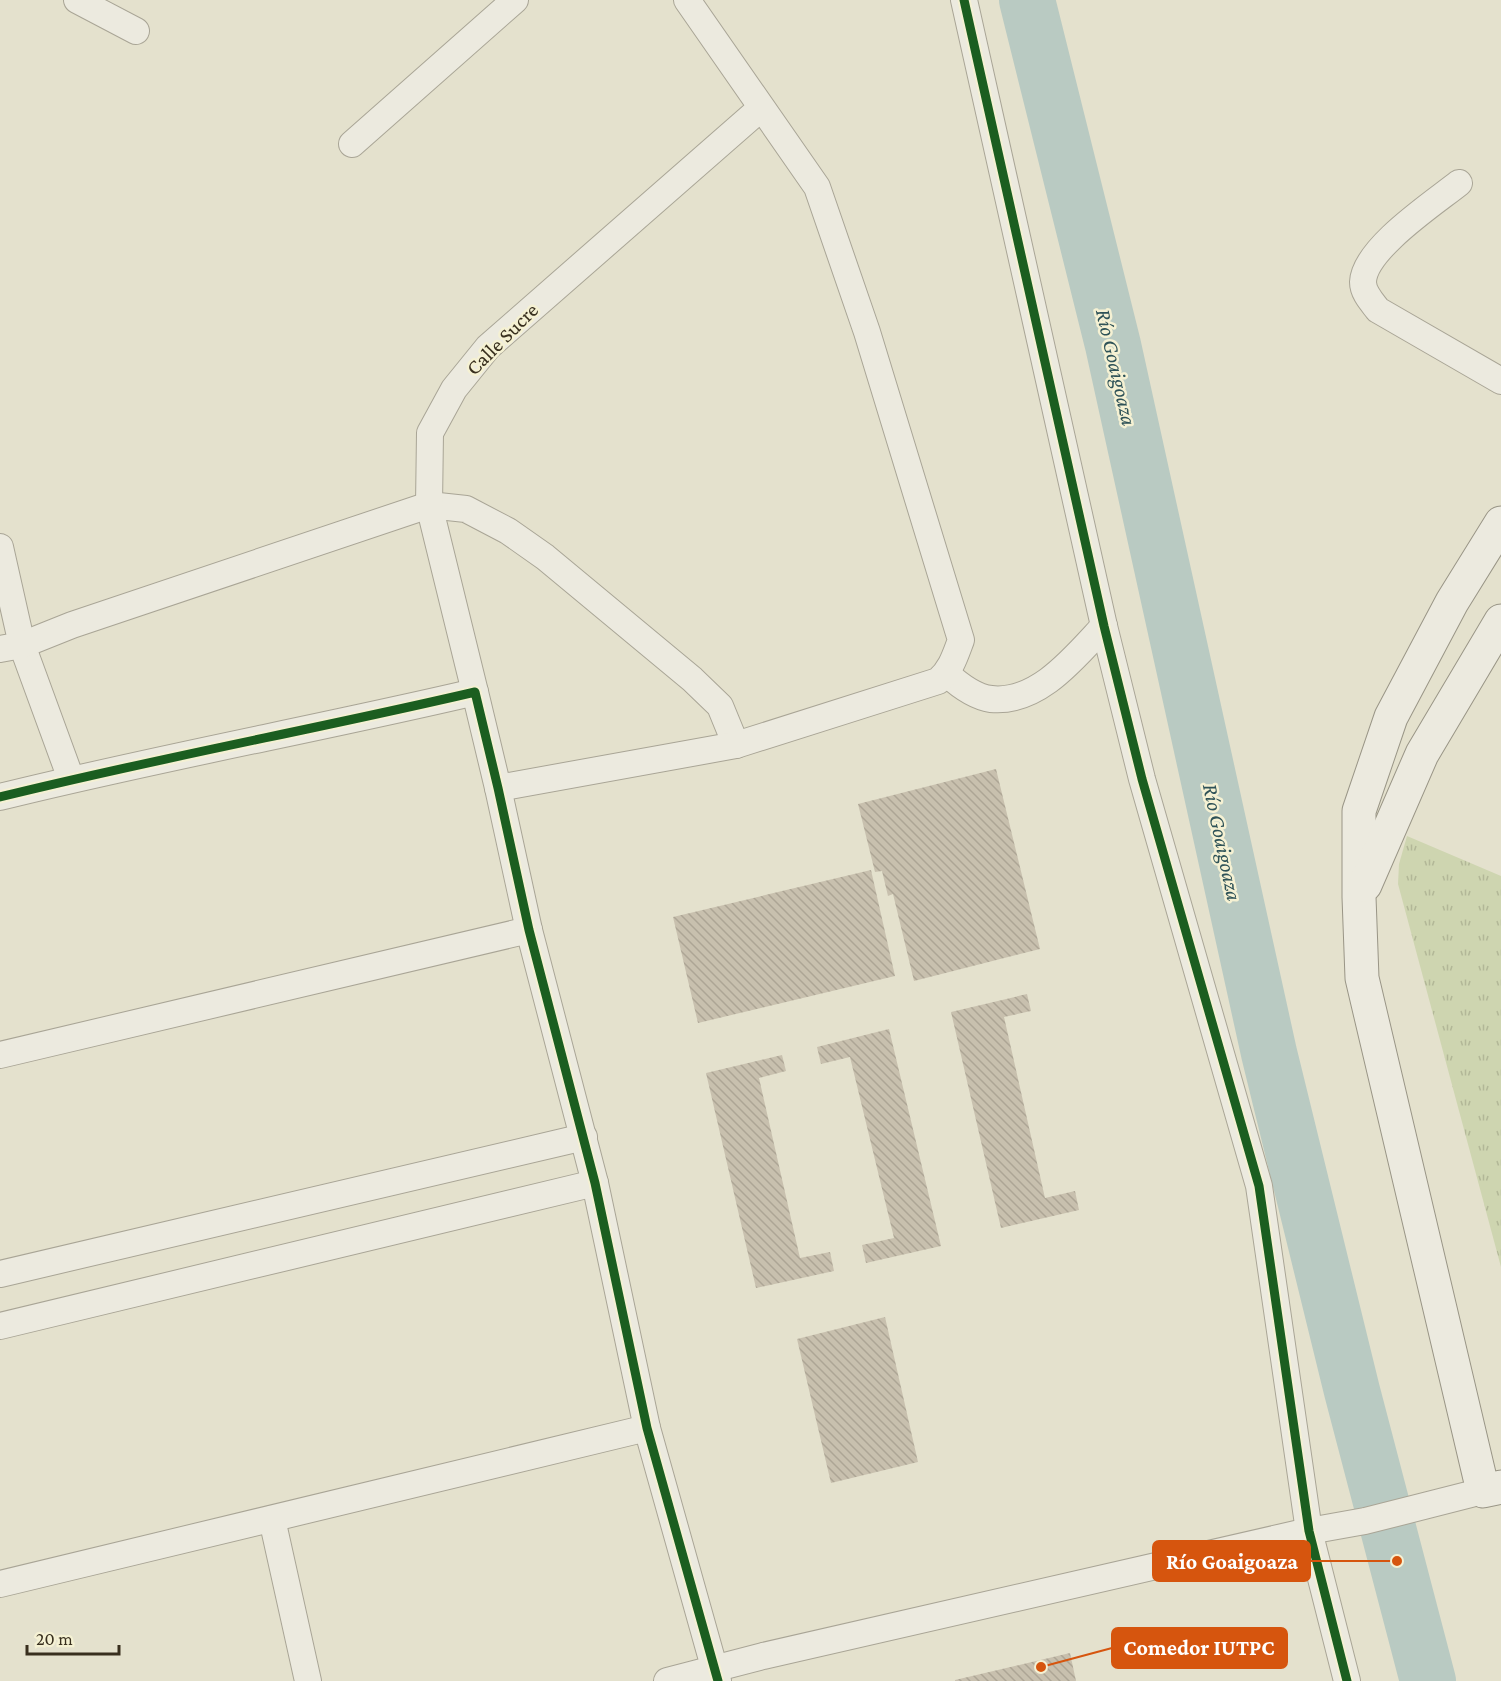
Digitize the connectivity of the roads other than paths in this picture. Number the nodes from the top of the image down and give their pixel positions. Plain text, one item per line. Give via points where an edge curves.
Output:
1 (76, 0) edge
2 (515, 0) edge
3 (687, 0) edge
4 (964, 0) edge
5 (136, 31) dead end
6 (761, 108) junction
7 (352, 144) dead end
8 (1459, 183) dead end
9 (1501, 381) edge
10 (429, 505) junction
11 (1501, 523) edge
12 (0, 547) edge
13 (1501, 621) edge
14 (1104, 626) junction
15 (11, 647) edge
16 (947, 674) junction
17 (475, 692) junction
18 (736, 745) junction
19 (71, 780) junction
20 (498, 788) junction
21 (0, 797) edge
22 (1359, 897) junction
23 (529, 930) junction
24 (0, 1055) edge
25 (584, 1137) junction
26 (596, 1183) junction
27 (0, 1274) edge
28 (0, 1326) edge
29 (647, 1428) junction
30 (1486, 1490) edge
31 (272, 1519) junction
32 (1309, 1531) junction
33 (0, 1584) edge
34 (716, 1675) edge
35 (308, 1681) edge
36 (667, 1681) edge
37 (1347, 1681) edge

1 - 5 street
2 - 7 street
3 - 6 street
4 - 14 street
6 - 10 street, Calle Sucre via 488,347 454,389 430,433
6 - 16 street via 817,187 867,332 961,640
8 - 9 street via 1387,239 1367,269 1365,293 1378,310
10 - 15 street
10 - 17 street, Calle Sucre
10 - 18 street via 466,509 545,556 720,706
11 - 22 main road via 1452,602 1391,717 1359,811
12 - 15 street
13 - 22 main road via 1422,754
14 - 16 street via 1051,678 1026,693 988,699
14 - 32 street via 1142,779 1259,1186
15 - 19 street
16 - 18 street via 938,681
17 - 19 street
17 - 20 street, Calle Sucre
18 - 20 street
19 - 21 street
20 - 23 street, Calle Sucre
22 - 30 main road via 1362,978
23 - 24 street
23 - 25 street, Calle Sucre
25 - 26 street, Calle Sucre
25 - 27 street
26 - 28 street
26 - 29 street, Calle Sucre
29 - 31 street
29 - 34 street, Calle Sucre
30 - 32 street
31 - 33 street
31 - 35 street
32 - 34 street
32 - 37 street
34 - 36 street

